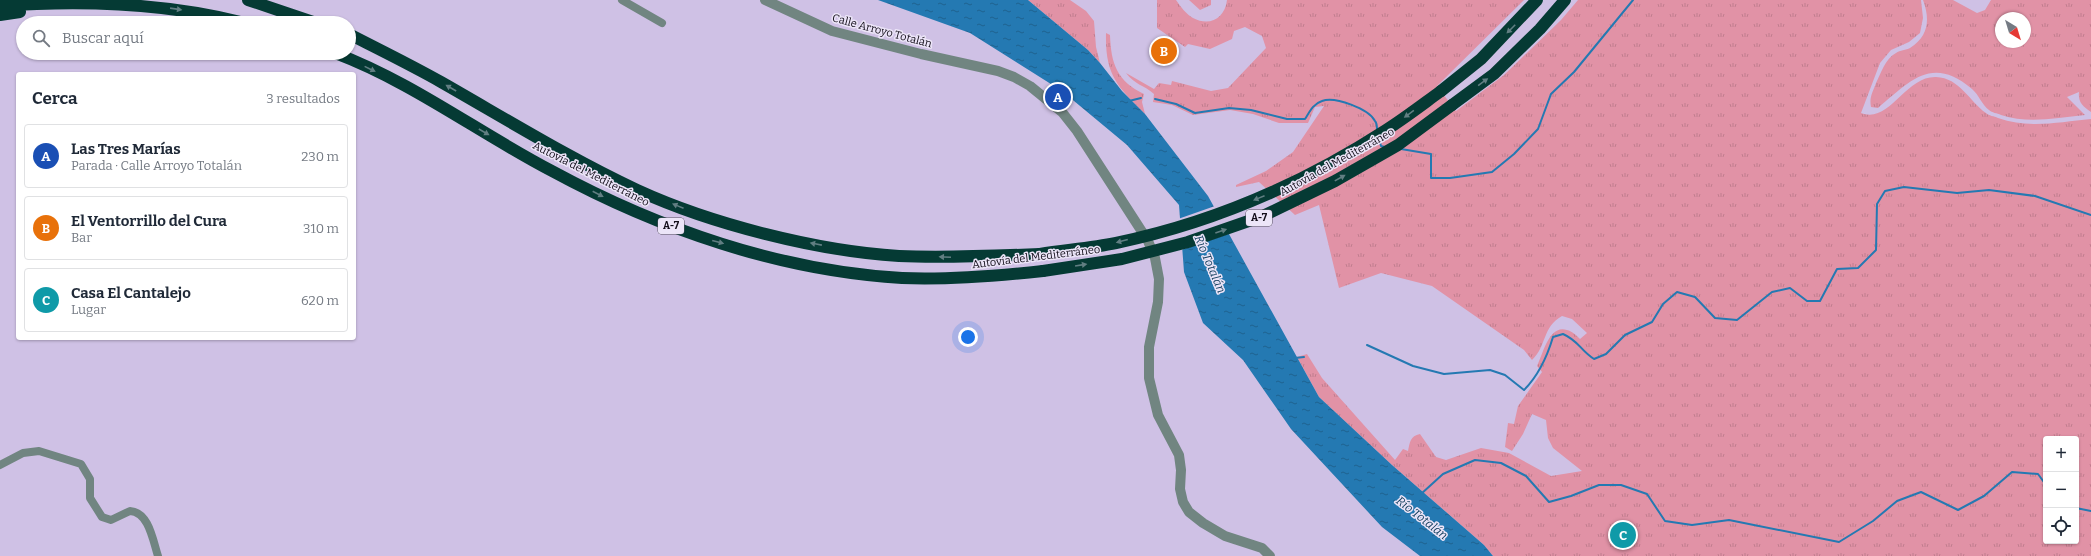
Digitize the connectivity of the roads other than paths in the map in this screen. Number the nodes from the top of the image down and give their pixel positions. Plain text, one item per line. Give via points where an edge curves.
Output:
1 (248, 0) edge
2 (622, 0) edge
3 (765, 0) edge
4 (1538, 0) edge
5 (1566, 0) edge
6 (123, 3) junction
7 (0, 6) edge
8 (0, 15) edge
9 (216, 16) edge
10 (295, 16) edge
11 (662, 23) dead end
12 (356, 38) edge
13 (350, 60) edge
14 (0, 465) edge
15 (158, 556) edge
16 (1270, 556) edge

1 - 10 highway
2 - 11 street
3 - 16 street, Calle Arroyo Totalán via 832,31 1014,77 1030,86 1062,112 1148,241 1155,258 1159,279 1158,302 1149,347 1149,378 1158,415 1179,455 1182,470 1180,489 1186,507 1189,512 1225,536 1262,548
4 -> 12 highway, Autovía del Mediterráneo / A-7, bridge via 1481,59 1387,130 1330,164 1260,198 1182,225 1115,243 1040,254 969,258 897,256 839,249 789,239 704,216 638,190 563,153 441,82
13 -> 5 highway, Autovía del Mediterráneo / A-7, bridge via 397,82 551,171 628,210 706,239 780,259 842,271 902,278 974,278 1122,259 1188,242 1263,216 1335,181 1398,145 1494,74
6 - 7 highway via 43,2
6 - 8 highway via 94,8 38,10
6 -> 9 highway via 196,11
14 - 15 street via 23,453 39,451 81,464 90,480 90,498 102,517 111,520 130,511 139,514 148,525

